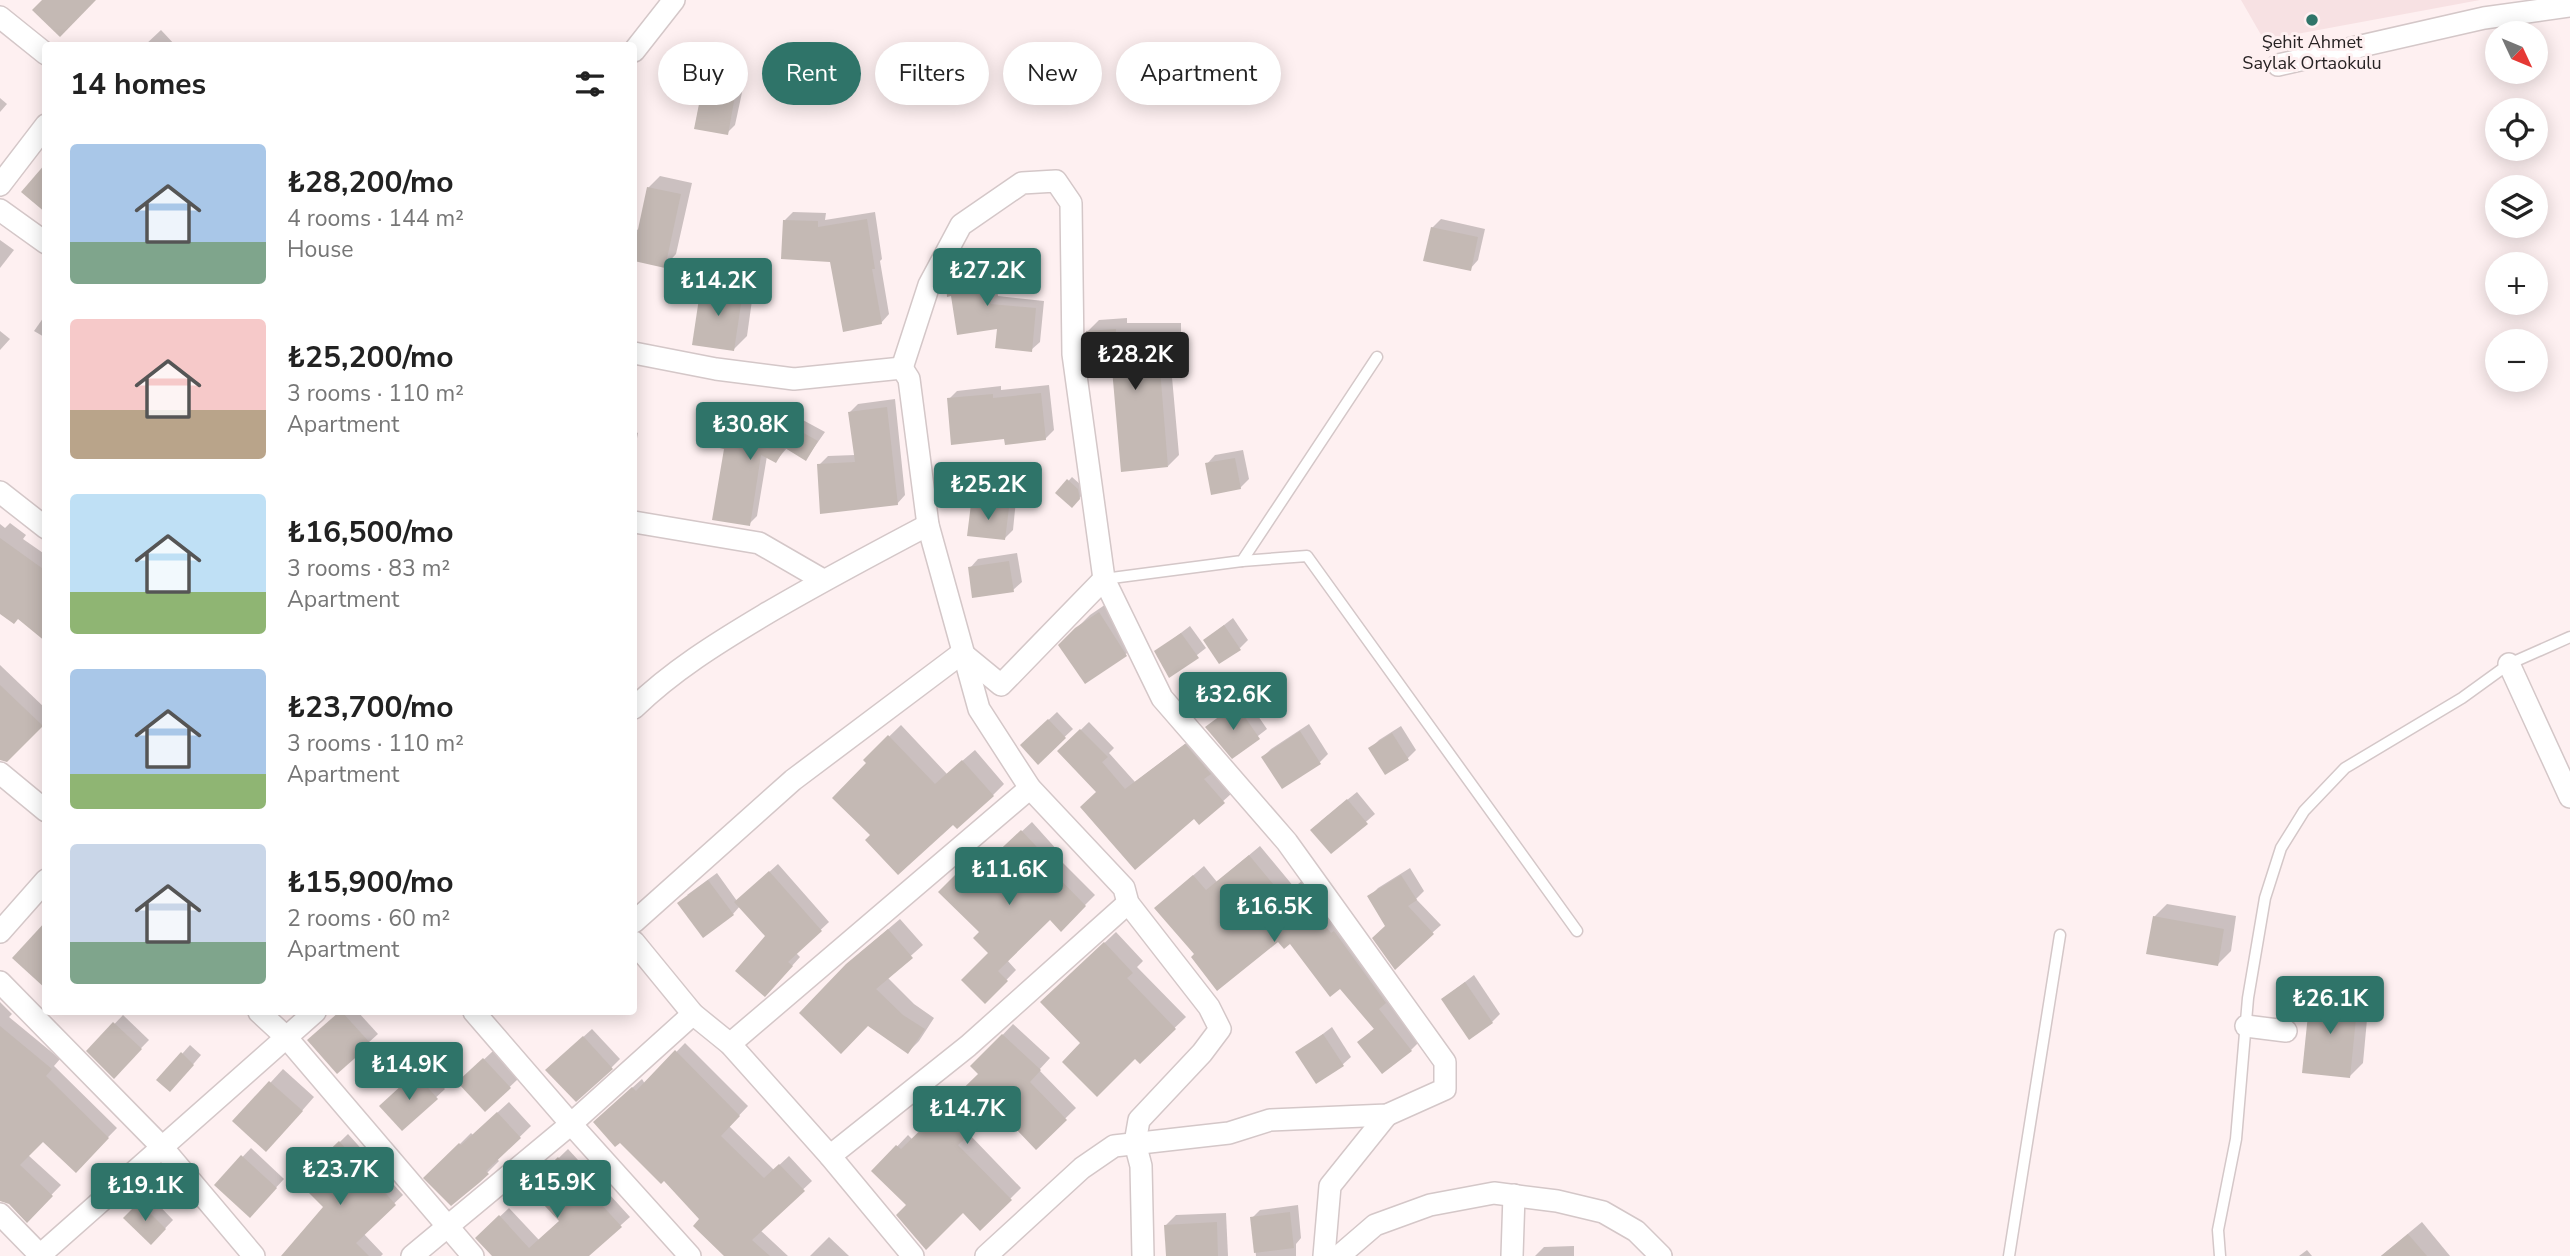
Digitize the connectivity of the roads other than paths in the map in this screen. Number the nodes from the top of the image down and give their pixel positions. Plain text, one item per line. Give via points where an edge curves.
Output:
1 (674, 0) edge
2 (2564, 4) edge
3 (0, 17) edge
4 (637, 47) edge
5 (42, 51) edge
6 (2278, 65) dead end
7 (42, 130) edge
8 (0, 185) edge
9 (0, 210) edge
10 (42, 240) edge
11 (637, 354) edge
12 (1377, 357) dead end
13 (902, 368) junction
14 (0, 492) edge
15 (637, 523) edge
16 (42, 525) edge
17 (928, 525) junction
18 (1242, 561) junction
19 (1104, 579) junction
20 (823, 580) junction
21 (2570, 637) edge
22 (962, 653) junction
23 (2509, 664) junction
24 (637, 705) edge
25 (0, 773) edge
26 (1030, 788) junction
27 (2570, 797) edge
28 (42, 808) edge
29 (42, 885) edge
30 (1128, 903) junction
31 (637, 919) edge
32 (1577, 931) dead end
33 (0, 932) edge
34 (2060, 935) dead end
35 (637, 946) edge
36 (0, 982) edge
37 (693, 1014) junction
38 (262, 1015) edge
39 (312, 1015) edge
40 (477, 1015) edge
41 (2246, 1026) junction
42 (2286, 1031) dead end
43 (286, 1037) junction
44 (730, 1044) junction
45 (1387, 1115) junction
46 (571, 1124) junction
47 (1135, 1143) junction
48 (162, 1147) junction
49 (830, 1156) junction
50 (1514, 1195) junction
51 (0, 1214) edge
52 (447, 1228) junction
53 (40, 1256) edge
54 (254, 1256) edge
55 (412, 1256) edge
56 (473, 1256) edge
57 (690, 1256) edge
58 (914, 1256) edge
59 (986, 1256) edge
60 (1143, 1256) edge
61 (1324, 1256) edge
62 (1339, 1256) edge
63 (1513, 1256) edge
64 (1661, 1256) edge
65 (2009, 1256) edge
66 (2220, 1256) edge

1 - 4 street
2 - 6 street
3 - 5 street
7 - 8 street
9 - 10 street
11 - 13 street via 794,379
12 - 18 lane
13 - 17 street via 909,379
13 - 19 street via 929,285 961,225 1022,183 1056,181 1071,203 1073,354
14 - 16 street
15 - 20 street via 759,543
17 - 20 street
17 - 22 street
18 - 19 lane
18 - 32 lane via 1307,556
19 - 22 street via 1001,685
19 - 45 street via 1162,698 1287,842 1445,1062 1445,1089
20 - 24 street via 714,645
21 - 23 lane
22 - 26 street via 979,709
22 - 31 street via 793,780
23 - 27 street
23 - 41 lane via 2462,698 2344,768 2304,811 2281,848 2265,898
25 - 28 street
26 - 30 street via 1124,888
26 - 44 street
29 - 33 street
30 - 47 street via 1209,1007 1220,1029 1139,1120
30 - 49 street via 968,1045
34 - 65 lane
35 - 37 street
36 - 48 street
37 - 44 street
37 - 46 street
38 - 43 street
39 - 43 street
40 - 46 street
41 - 42 street
41 - 66 lane via 2236,1139 2218,1230
43 - 48 street
43 - 52 street
44 - 49 street
45 - 47 street via 1270,1120 1229,1133
45 - 61 street via 1331,1186
46 - 52 street
46 - 57 street
47 - 59 street via 1114,1146 1082,1168
47 - 60 street via 1141,1166
48 - 53 street
48 - 54 street
49 - 58 street
50 - 62 street via 1494,1193 1430,1205 1375,1225
50 - 63 street
50 - 64 street via 1603,1212 1636,1231
51 - 53 street
52 - 55 street
52 - 56 street

